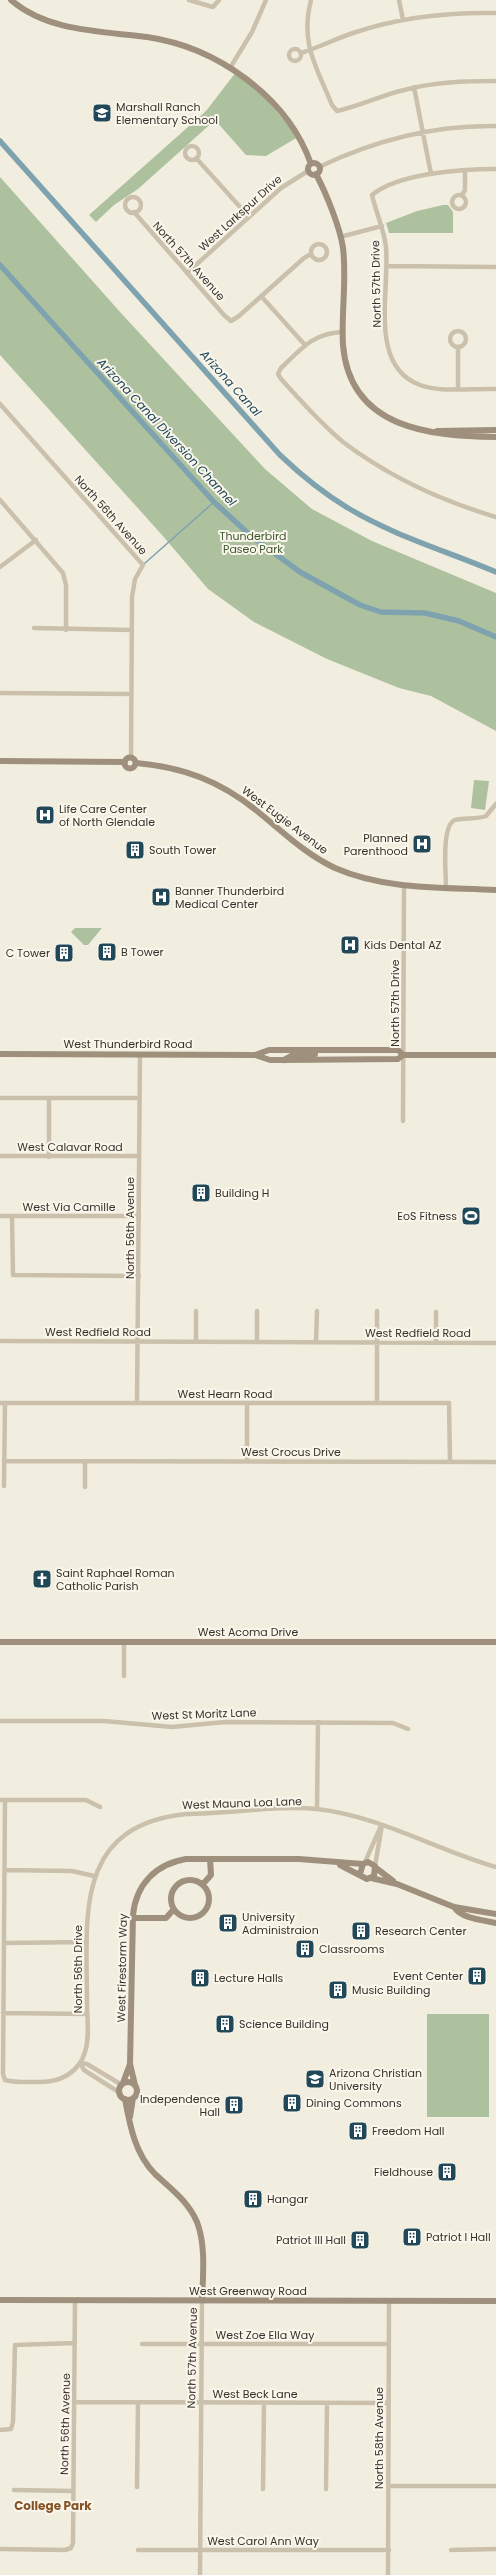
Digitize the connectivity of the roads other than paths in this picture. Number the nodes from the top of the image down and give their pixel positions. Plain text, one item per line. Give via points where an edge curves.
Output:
1 (11, 0) edge
2 (189, 0) edge
3 (219, 0) edge
4 (266, 0) edge
5 (311, 0) edge
6 (399, 0) edge
7 (496, 13) edge
8 (403, 20) junction
9 (310, 50) junction
10 (301, 53) dead end
11 (230, 68) junction
12 (496, 81) edge
13 (414, 87) junction
14 (496, 126) edge
15 (422, 131) junction
16 (197, 159) dead end
17 (311, 164) junction
18 (319, 167) junction
19 (496, 169) edge
20 (465, 170) junction
21 (308, 171) junction
22 (316, 174) junction
23 (431, 174) junction
24 (462, 195) dead end
25 (134, 212) dead end
26 (249, 217) junction
27 (382, 226) junction
28 (340, 237) junction
29 (311, 254) dead end
30 (387, 266) junction
31 (496, 267) edge
32 (187, 273) junction
33 (261, 296) junction
34 (343, 332) junction
35 (305, 345) junction
36 (458, 347) dead end
37 (458, 388) junction
38 (496, 389) edge
39 (0, 404) edge
40 (496, 430) edge
41 (431, 432) junction
42 (496, 437) edge
43 (0, 500) edge
44 (496, 517) edge
45 (36, 540) junction
46 (0, 567) edge
47 (34, 628) dead end
48 (66, 630) junction
49 (132, 630) junction
50 (0, 693) edge
51 (131, 694) junction
52 (130, 757) junction
53 (0, 761) edge
54 (125, 762) junction
55 (136, 763) junction
56 (496, 804) edge
57 (404, 885) junction
58 (446, 887) junction
59 (496, 890) edge
60 (340, 1050) junction
61 (0, 1054) edge
62 (140, 1054) junction
63 (255, 1055) junction
64 (403, 1055) junction
65 (496, 1055) edge
66 (284, 1060) junction
67 (1, 1098) dead end
68 (49, 1098) junction
69 (139, 1098) junction
70 (403, 1121) dead end
71 (0, 1156) edge
72 (139, 1156) junction
73 (48, 1157) junction
74 (0, 1216) edge
75 (12, 1216) junction
76 (139, 1216) junction
77 (139, 1276) junction
78 (196, 1311) dead end
79 (257, 1311) dead end
80 (316, 1311) dead end
81 (377, 1311) dead end
82 (436, 1312) dead end
83 (0, 1341) edge
84 (138, 1342) junction
85 (196, 1342) junction
86 (257, 1342) junction
87 (316, 1342) junction
88 (377, 1342) junction
89 (436, 1342) junction
90 (496, 1342) edge
91 (2, 1403) edge
92 (137, 1403) junction
93 (247, 1403) junction
94 (377, 1403) junction
95 (4, 1461) junction
96 (85, 1461) junction
97 (247, 1461) junction
98 (450, 1462) junction
99 (496, 1462) edge
100 (4, 1486) dead end
101 (85, 1487) dead end
102 (0, 1642) edge
103 (124, 1642) junction
104 (496, 1642) edge
105 (124, 1676) dead end
106 (0, 1721) edge
107 (318, 1722) junction
108 (408, 1729) dead end
109 (2, 1800) edge
110 (100, 1807) dead end
111 (317, 1809) junction
112 (382, 1825) junction
113 (373, 1845) junction
114 (379, 1846) junction
115 (210, 1859) junction
116 (337, 1863) junction
117 (364, 1863) junction
118 (375, 1867) junction
119 (496, 1867) edge
120 (5, 1870) junction
121 (360, 1874) junction
122 (94, 1876) junction
123 (370, 1878) junction
124 (203, 1884) junction
125 (398, 1884) junction
126 (454, 1907) junction
127 (174, 1909) junction
128 (496, 1914) edge
129 (133, 1918) junction
130 (496, 1923) edge
131 (87, 1942) junction
132 (4, 1943) junction
133 (3, 2013) junction
134 (87, 2014) junction
135 (80, 2063) junction
136 (130, 2064) junction
137 (101, 2073) junction
138 (98, 2078) junction
139 (123, 2084) junction
140 (135, 2085) junction
141 (120, 2093) junction
142 (133, 2098) junction
143 (125, 2099) junction
144 (130, 2117) junction
145 (0, 2300) edge
146 (75, 2300) junction
147 (202, 2300) junction
148 (389, 2301) junction
149 (496, 2301) edge
150 (75, 2343) junction
151 (142, 2344) dead end
152 (202, 2344) junction
153 (388, 2344) junction
154 (74, 2402) junction
155 (138, 2402) junction
156 (201, 2402) junction
157 (264, 2403) junction
158 (327, 2403) junction
159 (388, 2403) junction
160 (0, 2430) edge
161 (389, 2486) junction
162 (496, 2486) edge
163 (137, 2487) dead end
164 (263, 2489) dead end
165 (326, 2489) dead end
166 (14, 2490) dead end
167 (73, 2491) junction
168 (0, 2549) edge
169 (496, 2549) edge
170 (138, 2550) dead end
171 (200, 2550) junction
172 (388, 2550) junction
173 (451, 2550) dead end
174 (200, 2575) edge
175 (388, 2575) edge

1 - 11 street via 29,13 49,22 170,42 197,51
2 - 3 street via 214,8
4 - 11 street via 252,32
5 - 9 street via 306,24
6 - 8 street
7 - 8 street via 450,14
8 - 9 street via 355,32
9 - 10 street
9 - 13 street via 332,105 337,111
11 - 17 street via 257,88 278,109 298,137
12 - 13 street via 452,82
13 - 15 street
14 - 15 street via 446,127
15 - 18 street via 378,143
15 - 23 street
16 - 26 street
17 - 18 street via 315,163
17 - 21 street
18 - 22 street
19 - 20 street
20 - 23 street
20 - 24 street via 465,190
21 - 22 street
21 - 26 street, West Larkspur Drive via 294,178
22 - 28 street
23 - 27 street, North 57th Drive via 386,187 372,194
25 - 32 street, North 57th Avenue
26 - 32 street, West Larkspur Drive
27 - 28 street
27 - 30 street, North 57th Drive
28 - 34 street via 344,259
29 - 33 street
30 - 31 street
30 - 37 street, North 57th Drive via 386,341 390,356 399,371 420,386
32 - 33 street, North 57th Avenue via 231,320
33 - 35 street
34 - 35 street via 326,333
34 - 41 street via 347,366 357,388 379,412 406,427
35 - 44 street via 278,374 313,414 343,441 376,465 421,488
36 - 37 street
37 - 38 street
39 - 49 street, North 56th Avenue via 143,565 133,590
40 - 41 street
41 - 42 street
43 - 45 street
45 - 46 street
45 - 48 street via 63,574 66,585
47 - 48 street
48 - 49 street
49 - 51 street, North 56th Avenue
50 - 51 street
51 - 52 street, North 56th Avenue
52 - 54 street
52 - 55 street
53 - 54 street, West Eugie Avenue
54 - 55 street, West Eugie Avenue via 126,766 131,768
55 - 57 street, West Eugie Avenue via 180,769 213,781 246,802 322,862 362,877
56 - 58 street via 486,816 457,819 448,826
57 - 58 street, West Eugie Avenue
57 - 64 street, North 57th Drive
58 - 59 street, West Eugie Avenue
60 - 63 street, West Thunderbird Road via 269,1050
60 - 64 street, West Thunderbird Road via 398,1050
60 - 66 street via 324,1054 295,1054
61 - 62 street, West Thunderbird Road
62 - 63 street, West Thunderbird Road
62 - 69 street, North 56th Avenue
63 - 66 street, West Thunderbird Road via 270,1060
64 - 65 street, West Thunderbird Road
64 - 66 street, West Thunderbird Road via 398,1059
64 - 70 street, North 57th Drive
67 - 68 street
68 - 69 street
68 - 73 street
69 - 72 street, North 56th Avenue
71 - 73 street, West Calavar Road
72 - 73 street, West Calavar Road
72 - 76 street, North 56th Avenue
74 - 75 street, West Via Camille
75 - 76 street, West Via Camille
75 - 77 street via 13,1276
76 - 77 street, North 56th Avenue
77 - 84 street, North 56th Avenue
78 - 85 street
79 - 86 street
80 - 87 street
81 - 88 street
82 - 89 street
83 - 84 street, West Redfield Road
84 - 85 street, West Redfield Road
84 - 92 street, North 56th Avenue
85 - 86 street, West Redfield Road
86 - 87 street, West Redfield Road
87 - 88 street, West Redfield Road
88 - 89 street, West Redfield Road
88 - 94 street
89 - 90 street, West Redfield Road
91 - 92 street, West Hearn Road
91 - 95 street
92 - 93 street, West Hearn Road
93 - 94 street, West Hearn Road
93 - 97 street
94 - 98 street, West Hearn Road via 449,1403
95 - 96 street, West Crocus Drive
95 - 100 street
96 - 97 street, West Crocus Drive
96 - 101 street
97 - 98 street, West Crocus Drive
98 - 99 street, West Crocus Drive
102 - 103 street, West Acoma Drive
103 - 104 street, West Acoma Drive
103 - 105 street
106 - 107 street, West St Moritz Lane via 104,1721 172,1727 225,1722
107 - 108 street, West St Moritz Lane via 392,1723
107 - 111 street
109 - 110 street via 86,1800
109 - 120 street
111 - 112 street, West Mauna Loa Lane
111 - 122 street, West Mauna Loa Lane via 166,1816 146,1822 113,1846
112 - 113 street
112 - 114 street
112 - 119 street, West Mauna Loa Lane
113 - 114 street
113 - 117 street
114 - 118 street
115 - 116 street, West Firestorm Way via 299,1859
115 - 124 street via 210,1875
115 - 129 street, West Firestorm Way via 174,1861 154,1872 137,1895
116 - 117 street, West Firestorm Way
116 - 121 street, West Firestorm Way
117 - 118 street
117 - 121 street
118 - 123 street via 376,1873
118 - 125 street
120 - 122 street via 72,1871
120 - 132 street
121 - 123 street via 364,1878
122 - 131 street, North 56th Drive via 88,1903
123 - 125 street
124 - 127 street via 190,1879 178,1884 171,1896
124 - 127 street via 210,1902 203,1914 184,1918
125 - 126 street
126 - 128 street
126 - 130 street via 458,1912 468,1916
127 - 129 street via 166,1918
129 - 136 street, West Firestorm Way
131 - 132 street
131 - 134 street, North 56th Drive
132 - 133 street
133 - 134 street
133 - 135 street via 2,2074 5,2080 53,2082 64,2078
134 - 135 street, North 56th Drive via 86,2051
135 - 137 street via 87,2064
135 - 138 street via 84,2070
136 - 139 street, West Firestorm Way
136 - 140 street, West Firestorm Way
137 - 138 street
137 - 139 street
138 - 141 street
139 - 140 street via 129,2082
139 - 141 street
140 - 142 street via 137,2092
141 - 143 street
142 - 143 street
142 - 144 street, North 57th Avenue
143 - 144 street, North 57th Avenue
144 - 147 street, North 57th Avenue via 134,2141 146,2163 186,2203 197,2222 201,2236
145 - 146 street, West Greenway Road
146 - 147 street, West Greenway Road
146 - 150 street, North 56th Avenue
147 - 148 street, West Greenway Road
147 - 152 street, North 57th Avenue
148 - 149 street, West Greenway Road
148 - 153 street, North 58th Avenue
150 - 154 street, North 56th Avenue
150 - 160 street via 15,2345 11,2429
151 - 152 street, West Zoe Ella Way
152 - 153 street, West Zoe Ella Way
152 - 156 street, North 57th Avenue
153 - 159 street, North 58th Avenue
154 - 155 street, West Beck Lane
154 - 167 street, North 56th Avenue
155 - 156 street, West Beck Lane
155 - 163 street
156 - 157 street, West Beck Lane
156 - 171 street, North 57th Avenue
157 - 158 street, West Beck Lane
157 - 164 street
158 - 159 street, West Beck Lane
158 - 165 street
159 - 161 street, North 58th Avenue
161 - 162 street
161 - 172 street, North 58th Avenue
166 - 167 street
167 - 168 street, North 56th Avenue via 71,2548
169 - 173 street
170 - 171 street, West Carol Ann Way
171 - 172 street, West Carol Ann Way
171 - 174 street, North 57th Avenue
172 - 175 street, North 58th Avenue

